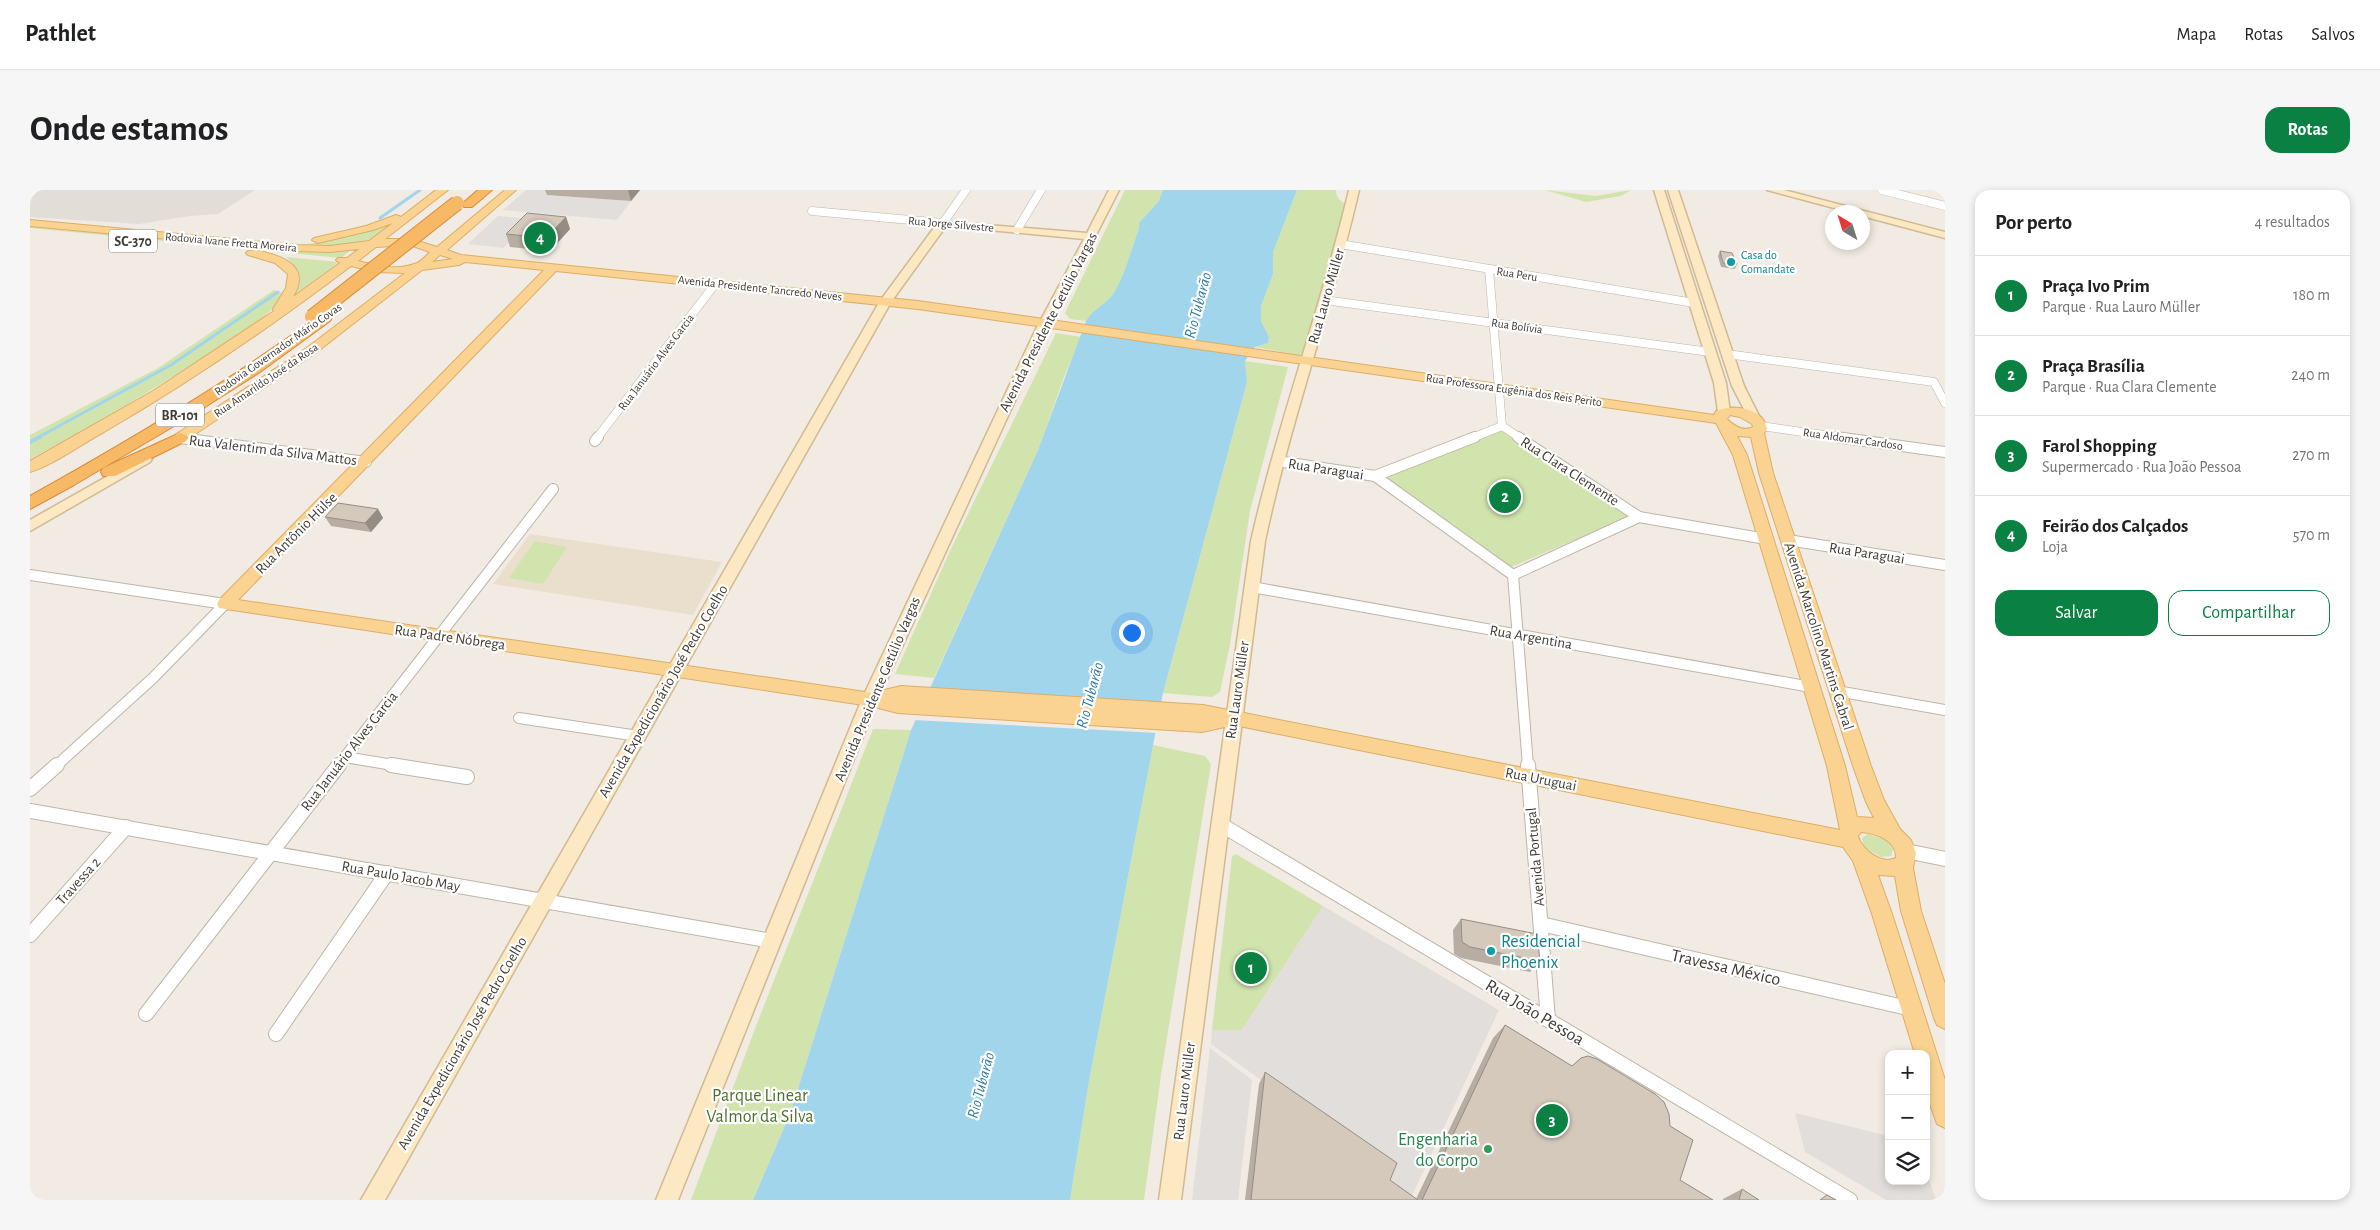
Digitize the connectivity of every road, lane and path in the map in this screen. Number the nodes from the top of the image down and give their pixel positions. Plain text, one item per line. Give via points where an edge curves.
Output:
1 (443, 190) edge
2 (473, 190) edge
3 (486, 190) edge
4 (511, 190) edge
5 (966, 190) edge
6 (1041, 190) edge
7 (1114, 190) edge
8 (1354, 190) edge
9 (1659, 190) edge
10 (1673, 190) edge
11 (1772, 190) edge
12 (1882, 190) edge
13 (463, 204) junction
14 (1830, 205) edge
15 (421, 206) junction
16 (1945, 206) edge
17 (812, 211) dead end
18 (1870, 215) edge
19 (30, 223) edge
20 (942, 223) junction
21 (1017, 230) junction
22 (30, 231) edge
23 (1673, 234) junction
24 (1945, 235) edge
25 (456, 236) junction
26 (1090, 236) junction
27 (1688, 236) junction
28 (372, 244) junction
29 (1340, 244) junction
30 (260, 245) junction
31 (237, 251) junction
32 (437, 252) junction
33 (474, 260) junction
34 (349, 261) junction
35 (554, 268) junction
36 (417, 269) junction
37 (1489, 269) junction
38 (716, 283) junction
39 (1324, 300) junction
40 (886, 301) junction
41 (1694, 303) junction
42 (318, 317) junction
43 (273, 318) junction
44 (1493, 322) junction
45 (1052, 323) junction
46 (1710, 352) junction
47 (1727, 354) junction
48 (1288, 357) joint
49 (1308, 360) junction
50 (1498, 388) junction
51 (1945, 402) edge
52 (1723, 419) junction
53 (1757, 425) junction
54 (1502, 426) junction
55 (180, 438) junction
56 (595, 441) dead end
57 (1945, 452) edge
58 (1277, 461) junction
59 (366, 462) junction
60 (30, 467) edge
61 (1375, 476) junction
62 (553, 489) dead end
63 (30, 492) edge
64 (30, 503) edge
65 (30, 510) edge
66 (1640, 517) junction
67 (30, 526) edge
68 (1766, 539) junction
69 (1788, 540) junction
70 (1945, 565) edge
71 (30, 575) edge
72 (1513, 575) junction
73 (1252, 587) junction
74 (225, 604) junction
75 (1518, 634) junction
76 (439, 635) junction
77 (676, 670) junction
78 (1811, 686) junction
79 (1837, 691) junction
80 (870, 699) junction
81 (1945, 710) edge
82 (519, 718) dead end
83 (1234, 718) junction
84 (638, 736) junction
85 (345, 757) junction
86 (467, 777) dead end
87 (1529, 777) junction
88 (30, 789) edge
89 (30, 811) edge
90 (1220, 824) junction
91 (126, 827) junction
92 (1893, 835) junction
93 (1853, 842) junction
94 (271, 853) junction
95 (1904, 858) junction
96 (1945, 859) edge
97 (387, 873) junction
98 (543, 901) junction
99 (1541, 924) junction
100 (30, 935) edge
101 (772, 941) junction
102 (1912, 1009) junction
103 (146, 1014) dead end
104 (1945, 1018) edge
105 (1548, 1020) junction
106 (276, 1034) dead end
107 (1924, 1050) edge
108 (1930, 1067) edge
109 (1943, 1107) edge
110 (372, 1200) edge
111 (667, 1200) edge
112 (1170, 1200) edge
113 (1850, 1200) edge

1 - 15 main road
2 - 13 highway, Rodovia Governador Mário Covas / BR-101
3 - 13 highway, Rodovia Governador Mário Covas / BR-101
4 - 25 main road, Rua Amarildo José da Rosa
5 - 20 street, Avenida Expedicionário José Pedro Coelho
6 - 21 street
7 - 26 main road, Avenida Presidente Getúlio Vargas
8 - 29 main road, Rua Lauro Müller
9 - 23 main road, Avenida Marcolino Martins Cabral
10 - 27 main road, Avenida Marcolino Martins Cabral
11 - 14 main road
12 - 16 street
13 - 42 highway, Rodovia Governador Mário Covas / BR-101
15 - 28 main road
15 - 30 main road via 382,224 339,236 297,244
17 - 20 street, Rua Jorge Silvestre
18 - 24 main road
19 - 30 main road, Rodovia Ivane Fretta Moreira / SC-370
20 - 21 main road, Rua Jorge Silvestre
20 - 40 main road, Avenida Expedicionário José Pedro Coelho
21 - 26 main road, Rua Jorge Silvestre
22 - 31 main road, Rodovia Ivane Fretta Moreira / SC-370
23 - 27 main road
23 - 41 main road, Avenida Marcolino Martins Cabral
25 - 32 main road, Rua Amarildo José da Rosa
25 - 33 main road via 462,250
26 - 45 main road, Avenida Presidente Getúlio Vargas
27 - 47 main road, Avenida Marcolino Martins Cabral
28 - 30 main road, Rodovia Ivane Fretta Moreira / SC-370 via 330,249
28 - 32 main road, Rodovia Ivane Fretta Moreira via 415,243
28 - 34 main road
29 - 37 street, Rua Peru
29 - 39 main road, Rua Lauro Müller
31 - 34 main road, Rodovia Ivane Fretta Moreira / SC-370
31 - 43 main road via 272,258 283,263 293,274 292,290
32 - 33 main road, Avenida Presidente Tancredo Neves
32 - 36 main road, Rua Amarildo José da Rosa
33 - 35 main road, Avenida Presidente Tancredo Neves
33 - 36 main road, Avenida Presidente Tancredo Neves
34 - 36 main road, Rodovia Ivane Fretta Moreira via 382,270
34 - 43 main road
35 - 38 main road, Avenida Presidente Tancredo Neves
35 - 59 main road, Rua Antônio Hülse
36 - 55 main road, Rua Amarildo José da Rosa via 294,362
37 - 41 street, Rua Peru
37 - 44 street
38 - 40 main road, Avenida Presidente Tancredo Neves
38 - 56 street, Rua Januário Alves Garcia
39 - 44 street, Rua Bolívia
39 - 49 main road, Rua Lauro Müller
40 - 45 main road, Avenida Presidente Tancredo Neves
40 - 77 main road, Avenida Expedicionário José Pedro Coelho
41 - 46 main road, Avenida Marcolino Martins Cabral
42 - 63 highway, Rodovia Governador Mário Covas / BR-101 via 174,408
42 - 64 highway, Rodovia Governador Mário Covas / BR-101 via 272,356
43 - 60 main road via 148,399
44 - 46 street, Rua Bolívia
44 - 50 street
45 - 48 main road, Avenida Presidente Tancredo Neves
45 - 80 main road, Avenida Presidente Getúlio Vargas
46 - 52 main road, Avenida Marcolino Martins Cabral via 1720,383
47 - 51 street via 1934,382
47 - 53 main road, Avenida Marcolino Martins Cabral
48 - 49 main road, Rua Professora Eugênia dos Reis Perito
49 - 50 main road, Rua Professora Eugênia dos Reis Perito
49 - 58 main road, Rua Lauro Müller
50 - 52 main road, Rua Professora Eugênia dos Reis Perito
50 - 54 street
52 - 53 main road via 1734,411
52 - 53 main road via 1742,433
52 - 68 main road, Avenida Marcolino Martins Cabral via 1740,455
53 - 57 street, Rua Aldomar Cardoso
53 - 69 main road, Avenida Marcolino Martins Cabral via 1762,460
54 - 61 street
54 - 66 street, Rua Clara Clemente
55 - 59 street, Rua Valentim da Silva Mattos
55 - 65 highway
55 - 67 main road, Rua Amarildo José da Rosa
58 - 61 street, Rua Paraguai
58 - 73 main road, Rua Lauro Müller via 1262,520
59 - 74 main road, Rua Antônio Hülse
61 - 72 street
62 - 76 street, Rua Januário Alves Garcia
66 - 68 street
66 - 72 street
68 - 78 main road, Avenida Marcolino Martins Cabral
69 - 70 street, Rua Paraguai
69 - 79 main road, Avenida Marcolino Martins Cabral
71 - 74 street, Rua Padre Nóbrega
72 - 75 street, Avenida Portugal
73 - 75 street, Rua Argentina
73 - 83 main road, Rua Lauro Müller
74 - 76 main road, Rua Padre Nóbrega
74 - 88 street, Rua Antônio Hülse via 153,678
75 - 78 street, Rua Argentina
75 - 87 street, Avenida Portugal
76 - 77 main road, Rua Padre Nóbrega
76 - 85 street, Rua Januário Alves Garcia
77 - 80 main road, Rua Padre Nóbrega
77 - 84 main road, Avenida Expedicionário José Pedro Coelho
78 - 93 main road, Avenida Marcolino Martins Cabral via 1840,783
79 - 81 street
79 - 92 main road, Avenida Marcolino Martins Cabral via 1868,783
80 - 83 main road, Rua Padre Nóbrega
80 - 101 main road, Avenida Presidente Getúlio Vargas
82 - 84 street
83 - 87 main road, Rua Uruguai
83 - 90 main road, Rua Lauro Müller
84 - 98 main road, Avenida Expedicionário José Pedro Coelho
85 - 86 street
85 - 94 street, Rua Januário Alves Garcia
87 - 93 main road, Rua Uruguai
87 - 99 street, Avenida Portugal
89 - 91 street, Rua Paulo Jacob May
90 - 105 street, Rua João Pessoa
90 - 112 main road, Rua Lauro Müller
91 - 94 street, Rua Paulo Jacob May
91 - 100 street, Travessa 2
92 - 93 main road via 1868,824 1860,824
92 - 95 main road, Avenida Marcolino Martins Cabral
93 - 95 main road via 1879,866 1896,868
93 - 102 main road, Avenida Marcolino Martins Cabral
94 - 97 street, Rua Paulo Jacob May
94 - 103 street, Rua Januário Alves Garcia
95 - 96 street
95 - 104 main road via 1910,911
97 - 98 street, Rua Paulo Jacob May
97 - 106 street
98 - 101 street, Rua Paulo Jacob May
98 - 110 main road, Avenida Expedicionário José Pedro Coelho
99 - 102 street, Travessa México
99 - 105 street, Avenida Portugal
101 - 111 main road, Avenida Presidente Getúlio Vargas
102 - 107 main road, Avenida Marcolino Martins Cabral
105 - 113 street, Rua João Pessoa
108 - 109 main road, Avenida Marcolino Martins Cabral

